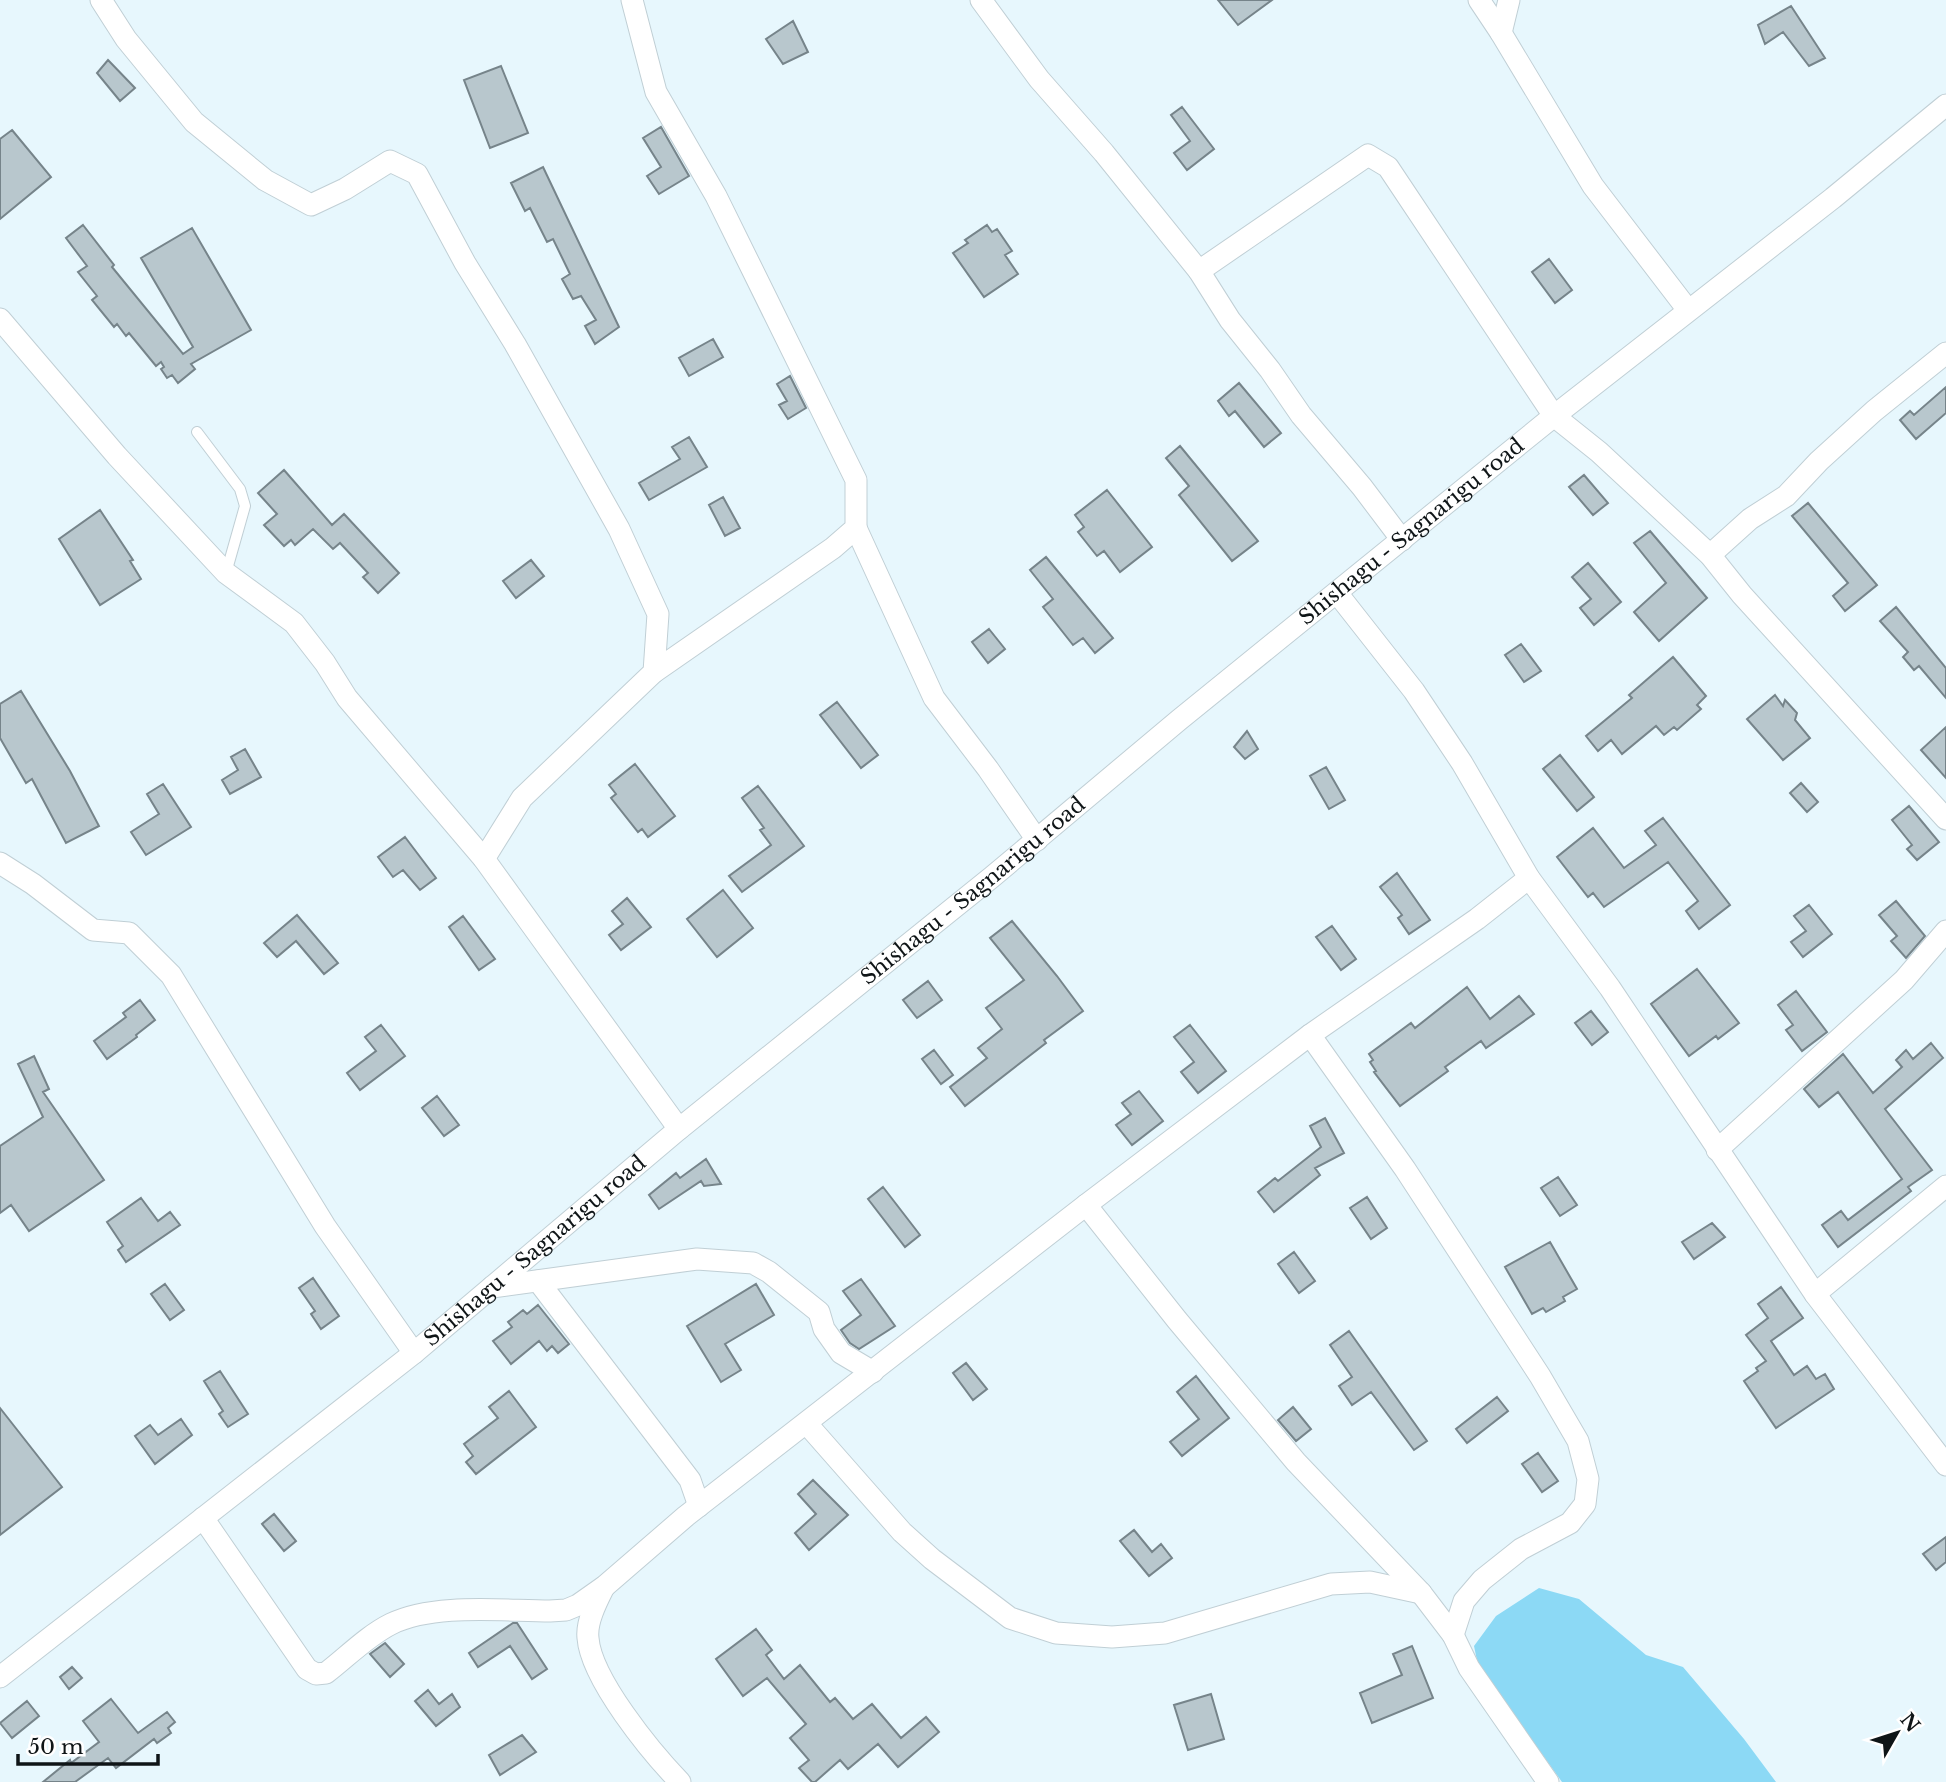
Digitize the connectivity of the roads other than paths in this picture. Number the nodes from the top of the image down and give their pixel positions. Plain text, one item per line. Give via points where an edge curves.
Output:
1 (100, 0) edge
2 (632, 0) edge
3 (981, 0) edge
4 (1479, 0) edge
5 (1509, 0) edge
6 (1501, 33) junction
7 (1946, 105) edge
8 (1199, 271) junction
9 (1688, 310) junction
10 (0, 319) edge
11 (1946, 353) edge
12 (1554, 416) junction
13 (197, 432) dead end
14 (856, 528) junction
15 (1402, 540) junction
16 (1710, 555) junction
17 (226, 573) junction
18 (1338, 593) junction
19 (654, 672) junction
20 (1946, 818) edge
21 (1037, 839) junction
22 (484, 859) junction
23 (0, 863) edge
24 (1530, 878) junction
25 (1946, 931) edge
26 (1310, 1035) junction
27 (678, 1129) junction
28 (1717, 1150) junction
29 (1946, 1186) edge
30 (1086, 1205) junction
31 (538, 1281) junction
32 (492, 1287) junction
33 (1815, 1294) junction
34 (414, 1353) junction
35 (873, 1372) junction
36 (807, 1424) junction
37 (1946, 1465) edge
38 (699, 1506) junction
39 (203, 1518) junction
40 (605, 1586) junction
41 (1421, 1593) junction
42 (1453, 1635) junction
43 (0, 1677) edge
44 (680, 1782) edge
45 (1548, 1782) edge

1 - 19 street via 194,122 265,180 311,205 390,161 417,174 618,529 657,614
2 - 14 street via 656,92 716,196 856,480
3 - 8 street via 1039,79
4 - 6 street
5 - 6 street
6 - 9 street via 1593,186
7 - 9 street, Shishagu - Sagnarigu road
8 - 12 street via 1368,155 1388,167
8 - 15 street via 1301,415
9 - 12 street, Shishagu - Sagnarigu road
10 - 17 street via 117,456
11 - 16 street via 1874,411 1786,496
12 - 15 street, Shishagu - Sagnarigu road
12 - 16 street
13 - 17 lane via 240,489 245,506
14 - 19 street
14 - 21 street via 934,698
15 - 18 street, Shishagu - Sagnarigu road
16 - 20 street
17 - 22 street via 294,623 347,698
18 - 21 street, Shishagu - Sagnarigu road
18 - 24 street via 1435,722
19 - 22 street via 522,798
21 - 27 street, Shishagu - Sagnarigu road
22 - 27 street
23 - 34 street via 93,930 129,933 171,975 325,1226
24 - 26 street
24 - 28 street via 1610,988
25 - 28 street via 1904,980
26 - 30 street
26 - 42 street via 1405,1169 1540,1376 1577,1441 1588,1479 1585,1504 1570,1523 1521,1549 1482,1580 1464,1601
27 - 32 street, Shishagu - Sagnarigu road
28 - 33 street
29 - 33 street
30 - 35 street
30 - 41 street via 1296,1462
31 - 32 street
31 - 35 street via 697,1259 753,1263 819,1312 824,1329 841,1353
31 - 38 street via 690,1479
32 - 34 street, Shishagu - Sagnarigu road
33 - 37 street
34 - 39 street, Shishagu - Sagnarigu road
35 - 36 street
36 - 38 street
36 - 41 street via 902,1532 932,1559 1010,1618 1056,1633 1112,1637 1165,1633 1331,1584 1370,1582
38 - 40 street
39 - 40 street via 283,1638 307,1670 316,1674 326,1673 380,1630 412,1616 566,1609
39 - 43 street, Shishagu - Sagnarigu road
40 - 44 street via 587,1636 591,1652 632,1723
41 - 42 street
42 - 45 street via 1469,1668

